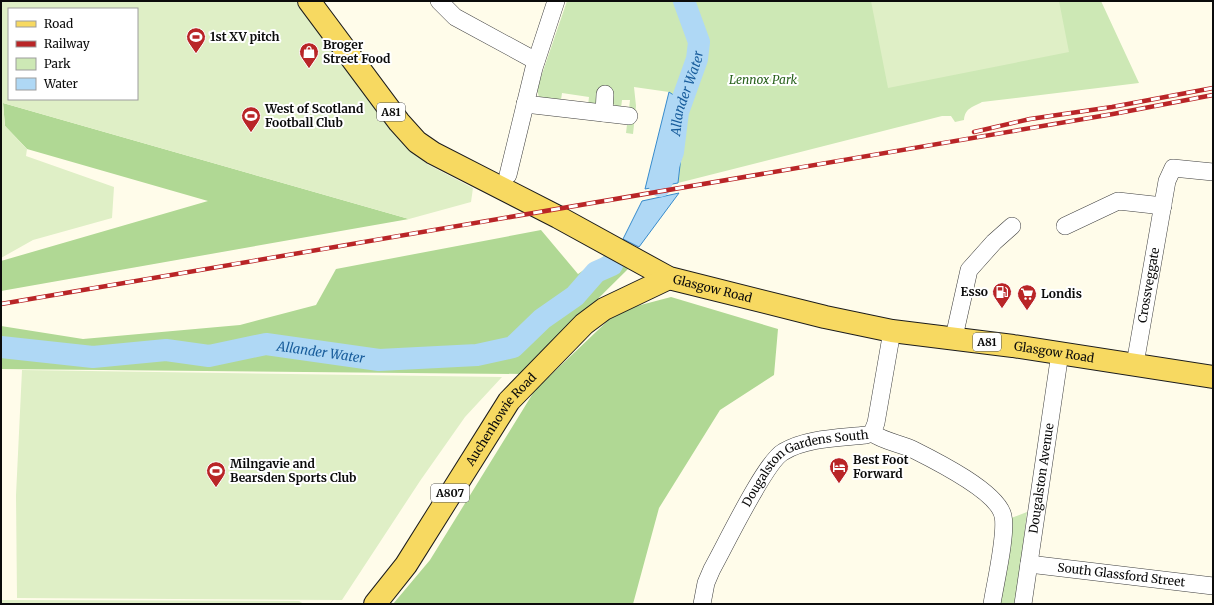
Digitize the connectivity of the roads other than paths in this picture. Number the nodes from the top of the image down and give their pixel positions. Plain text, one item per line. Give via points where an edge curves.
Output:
1 (309, 1) edge
2 (439, 1) edge
3 (556, 1) edge
4 (536, 61) junction
5 (605, 94) dead end
6 (525, 104) junction
7 (604, 113) junction
8 (629, 116) dead end
9 (1213, 172) edge
10 (508, 175) dead end
11 (1163, 206) junction
12 (1012, 226) dead end
13 (1065, 226) dead end
14 (669, 278) junction
15 (892, 331) junction
16 (954, 337) junction
17 (1060, 353) junction
18 (1134, 364) junction
19 (1213, 377) edge
20 (872, 433) junction
21 (1029, 564) junction
22 (1213, 586) edge
23 (375, 604) edge
24 (702, 604) edge
25 (992, 604) edge
26 (1023, 604) edge

1 - 14 main road, Glasgow Road / A81 via 399,122 417,142 433,153
2 - 4 street via 455,17
3 - 4 street
4 - 6 street
5 - 7 street
6 - 7 street
6 - 10 street
7 - 8 street
9 - 11 street, Crossveggate via 1173,168 1167,181
11 - 13 street via 1118,201
11 - 18 street, Crossveggate
12 - 16 street via 969,270
14 - 15 main road, Glasgow Road / A81
14 - 23 main road, Auchenhowie Road / A807 via 626,297 584,324 509,400 406,565
15 - 16 main road, Glasgow Road / A81
15 - 20 street, Dougalston Gardens South via 876,423
16 - 17 main road, Glasgow Road / A81
17 - 18 main road, Glasgow Road / A81
17 - 21 street, Dougalston Avenue
18 - 19 main road, Glasgow Road / A81
20 - 24 street, Dougalston Gardens South via 790,448 772,461 712,569
20 - 25 street via 926,456 988,494 1000,507 1003,532
21 - 22 street, South Glassford Street
21 - 26 street, Dougalston Avenue

